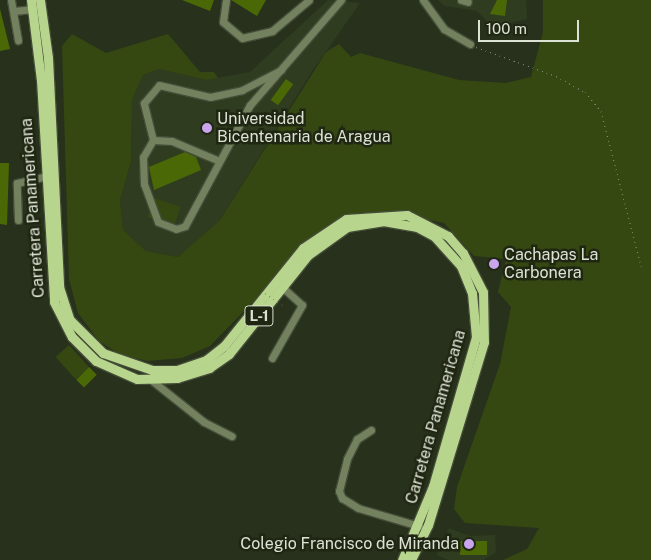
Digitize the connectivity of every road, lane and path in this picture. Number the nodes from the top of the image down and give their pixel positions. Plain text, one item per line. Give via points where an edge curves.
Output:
1 (11, 0) edge
2 (40, 0) edge
3 (226, 0) edge
4 (309, 0) edge
5 (341, 0) edge
6 (423, 0) edge
7 (32, 5) edge
8 (14, 11) junction
9 (18, 40) dead end
10 (470, 44) joint
11 (284, 68) junction
12 (153, 140) junction
13 (217, 160) junction
14 (44, 177) junction
15 (18, 220) dead end
16 (642, 269) dead end
17 (282, 287) junction
18 (265, 293) dead end
19 (283, 305) dead end
20 (272, 358) dead end
21 (150, 379) junction
22 (371, 430) dead end
23 (232, 436) dead end
24 (420, 526) junction
25 (402, 560) edge
26 (411, 560) edge

1 - 8 street
2 - 26 main road, Carretera Panamericana / L-1 via 48,58 59,287 70,320 103,354 152,370 177,370 206,360 224,346 303,248 346,219 407,215 448,236 463,253 483,292 484,342 428,525
3 - 4 street via 223,22 242,38 272,31
5 - 11 street
6 - 10 street via 444,29
7 - 8 street
7 - 14 main road, Carretera Panamericana / L-1
8 - 9 street
10 - 16 path via 556,76 585,92 602,111
11 - 12 street via 242,90 210,97 159,85 144,103
11 - 13 street via 250,105
12 - 13 street via 172,141
12 - 13 street via 143,157 146,194 158,222 176,229 185,226
14 - 15 street via 17,183
14 - 21 main road, Carretera Panamericana / L-1 via 57,312 96,361 126,376
17 - 20 street via 302,305
17 - 21 main road, Carretera Panamericana / L-1 via 217,363 189,375
17 - 24 main road, Carretera Panamericana / L-1 via 327,238 365,223 416,227 442,242 461,266 472,293 476,337
18 - 19 path, bridge
21 - 23 street via 204,422
22 - 24 street via 357,439 347,459 339,491 342,498 358,508
24 - 25 main road, Carretera Panamericana / L-1

